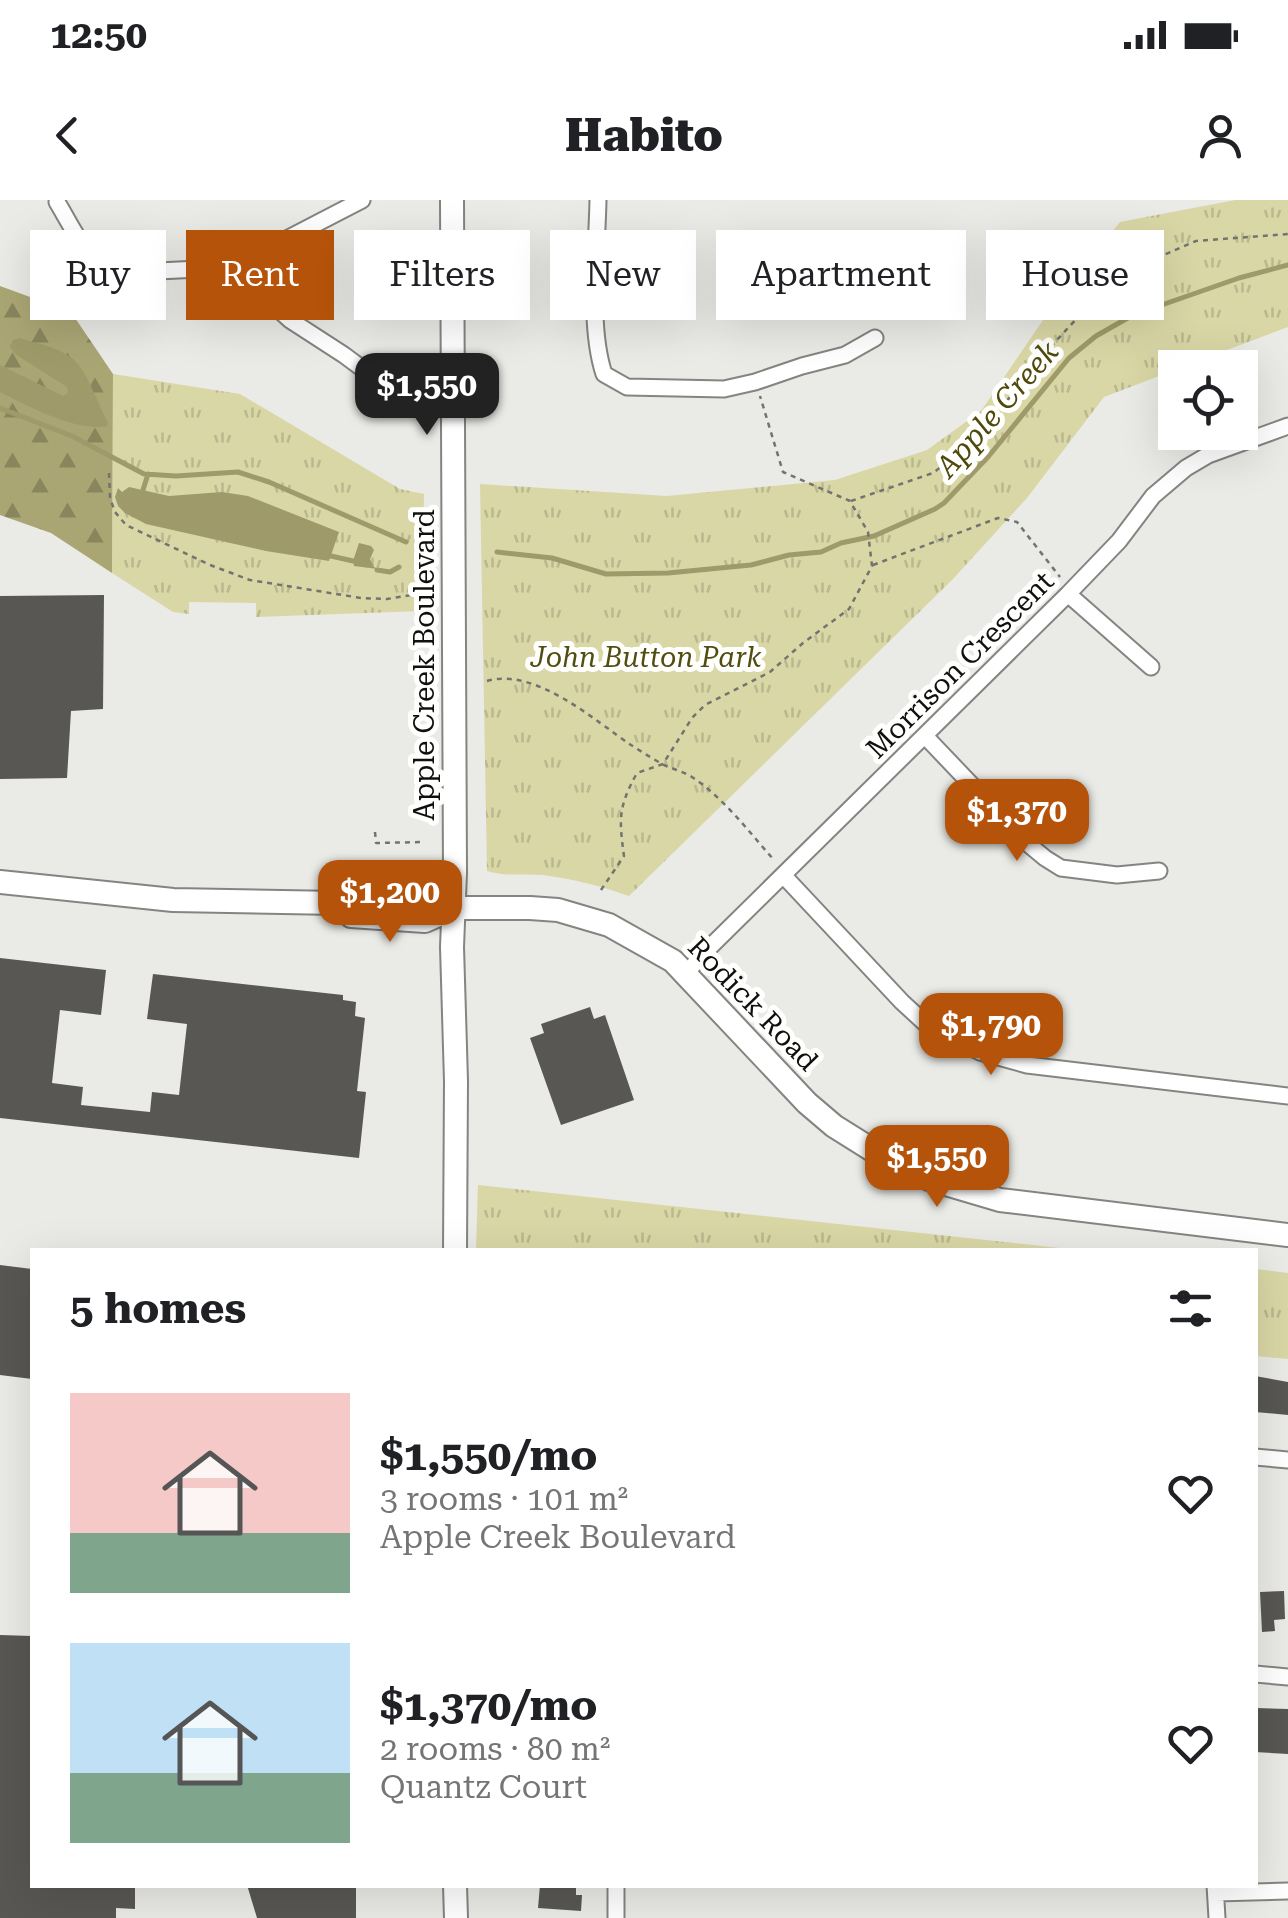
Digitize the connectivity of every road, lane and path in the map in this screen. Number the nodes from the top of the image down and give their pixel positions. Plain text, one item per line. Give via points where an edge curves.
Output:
1 (362, 200) edge
2 (452, 200) edge
3 (598, 200) edge
4 (57, 202) dead end
5 (304, 230) edge
6 (1288, 234) edge
7 (186, 269) edge
8 (290, 320) edge
9 (875, 338) dead end
10 (755, 382) junction
11 (453, 392) junction
12 (1288, 426) edge
13 (108, 472) dead end
14 (850, 501) junction
15 (872, 566) junction
16 (1060, 577) dead end
17 (430, 583) dead end
18 (1068, 594) junction
19 (1150, 667) dead end
20 (487, 680) dead end
21 (925, 736) junction
22 (663, 764) junction
23 (376, 832) dead end
24 (425, 842) dead end
25 (774, 860) dead end
26 (1159, 872) dead end
27 (783, 875) junction
28 (0, 882) edge
29 (601, 890) dead end
30 (454, 908) junction
31 (686, 973) junction
32 (1288, 1096) edge
33 (1288, 1235) edge
34 (455, 1248) edge
35 (1258, 1457) edge
36 (1288, 1460) edge
37 (1258, 1674) edge
38 (1288, 1677) edge
39 (456, 1888) edge
40 (616, 1888) edge
41 (1215, 1889) edge
42 (1288, 1892) edge
43 (456, 1918) edge
44 (616, 1918) edge
45 (1216, 1918) edge

1 - 5 street
2 - 11 main road, Apple Creek Boulevard
3 - 10 street via 596,332 604,374 627,387 724,389
4 - 7 street via 106,270
6 - 14 path via 1196,240 1129,270 1054,342 973,442 933,473
8 - 11 street via 387,387
9 - 10 street via 845,356
10 - 14 path via 784,472
11 - 30 main road, Apple Creek Boulevard
12 - 18 street, Morrison Crescent via 1186,468
13 - 17 path via 110,498 126,524 250,580 387,599
14 - 15 path via 868,532
15 - 16 path via 998,518 1017,522
15 - 22 path via 848,609 770,672 704,705
18 - 19 street
18 - 21 street, Morrison Crescent
20 - 22 path via 531,684 577,706
21 - 26 street via 1061,868
21 - 27 street, Morrison Crescent
22 - 25 path via 692,777
22 - 29 path via 637,774 622,799 624,856
23 - 24 path via 376,843
27 - 31 street, Morrison Crescent
27 - 32 street via 927,1025 980,1052 1027,1065
28 - 30 main road, Rodick Road via 173,900 338,902 352,890 424,892
30 - 31 main road, Rodick Road via 558,910 630,935
30 - 34 main road, Apple Creek Boulevard
31 - 33 main road, Rodick Road via 807,1103 901,1168 1000,1200
35 - 36 street
37 - 38 street
39 - 43 main road
40 - 44 street
41 - 42 street
41 - 45 street

